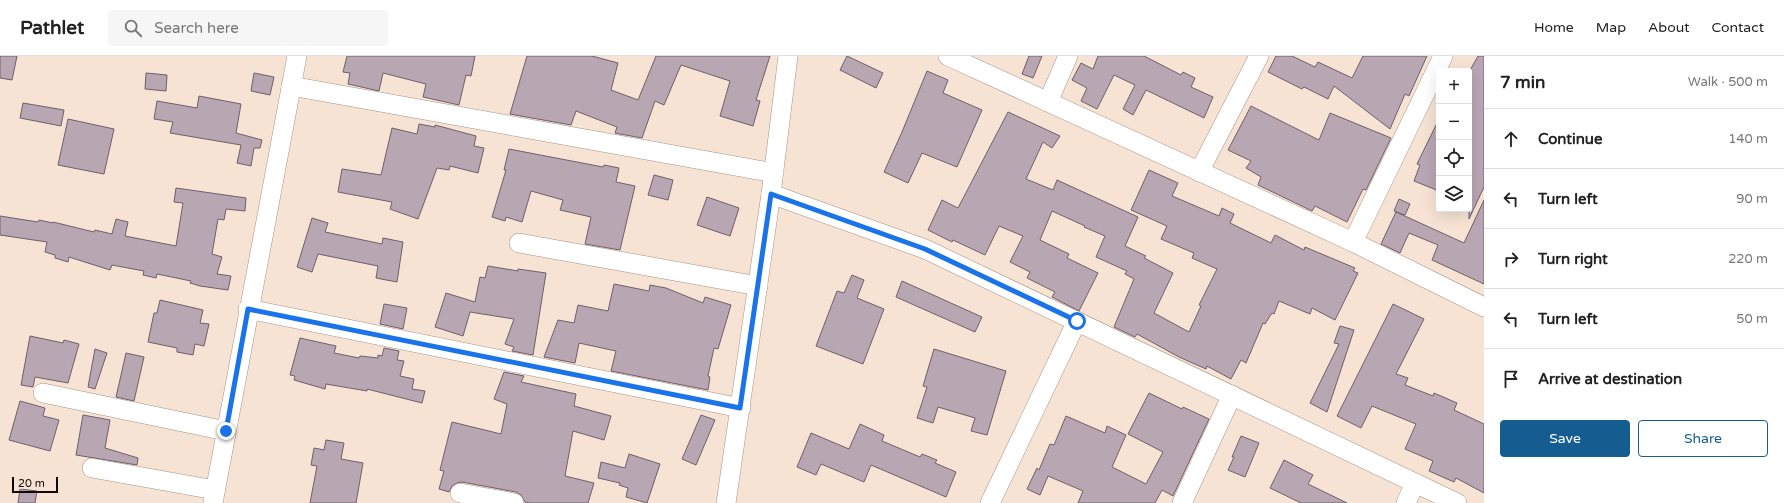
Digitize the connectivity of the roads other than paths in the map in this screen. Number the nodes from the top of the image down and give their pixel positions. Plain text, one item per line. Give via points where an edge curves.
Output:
1 (297, 56) edge
2 (788, 56) edge
3 (948, 56) edge
4 (1068, 56) edge
5 (1258, 56) edge
6 (1443, 56) edge
7 (291, 86) junction
8 (1048, 102) junction
9 (1199, 172) junction
10 (774, 173) junction
11 (771, 194) junction
12 (519, 242) dead end
13 (1353, 242) junction
14 (758, 286) junction
15 (1484, 307) edge
16 (248, 309) junction
17 (1077, 321) junction
18 (43, 392) dead end
19 (1232, 395) junction
20 (740, 408) junction
21 (226, 431) junction
22 (92, 468) dead end
23 (1415, 483) junction
24 (460, 493) dead end
25 (214, 496) edge
26 (514, 503) edge
27 (726, 503) edge
28 (990, 503) edge
29 (1182, 503) edge
30 (1406, 503) edge
31 (1457, 503) edge

1 - 7 street
2 - 10 street
3 - 8 street
4 - 8 street
5 - 9 street
6 - 13 street
7 - 10 street
7 - 16 street
8 - 9 street
9 - 13 street
10 - 11 street
11 - 14 street
11 - 17 street via 925,249
12 - 14 street
13 - 15 street
14 - 20 street
16 - 20 street
16 - 21 street
17 - 19 street
17 - 28 street
18 - 21 street
19 - 23 street
19 - 29 street
20 - 27 street
21 - 25 street
22 - 25 street
23 - 30 street
23 - 31 street
24 - 26 street

